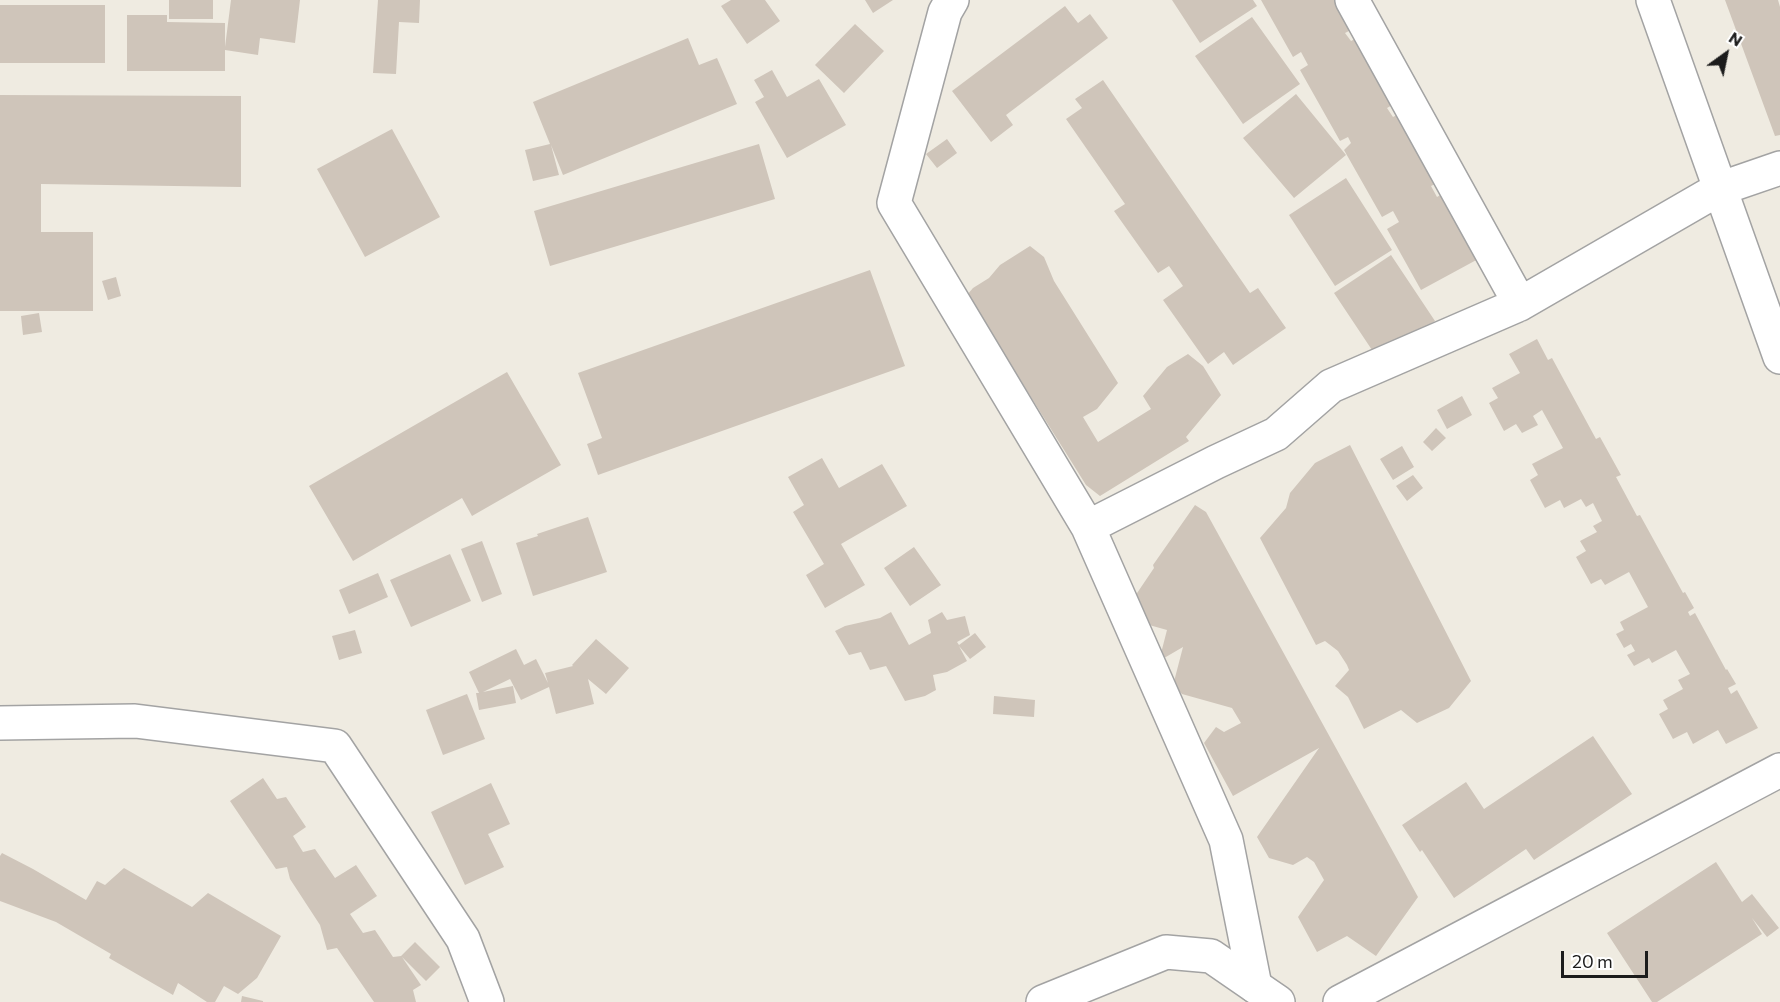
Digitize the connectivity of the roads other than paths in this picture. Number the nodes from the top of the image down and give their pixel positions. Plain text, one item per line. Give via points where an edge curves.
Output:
1 (952, 0) edge
2 (1653, 0) edge
3 (1356, 1) edge
4 (1780, 168) edge
5 (1719, 189) junction
6 (1520, 304) junction
7 (1780, 357) edge
8 (1088, 527) junction
9 (0, 723) edge
10 (1780, 770) edge
11 (1266, 994) edge
12 (487, 1002) edge
13 (1043, 1002) edge
14 (1340, 1002) edge

1 - 8 street via 945,12 894,203
2 - 5 street
3 - 6 street
4 - 5 street
5 - 6 street
5 - 7 street
6 - 8 street via 1331,386 1276,434
8 - 11 street via 1226,840
9 - 12 street via 135,721 334,746 463,939
10 - 14 street
11 - 13 street via 1211,956 1166,952

